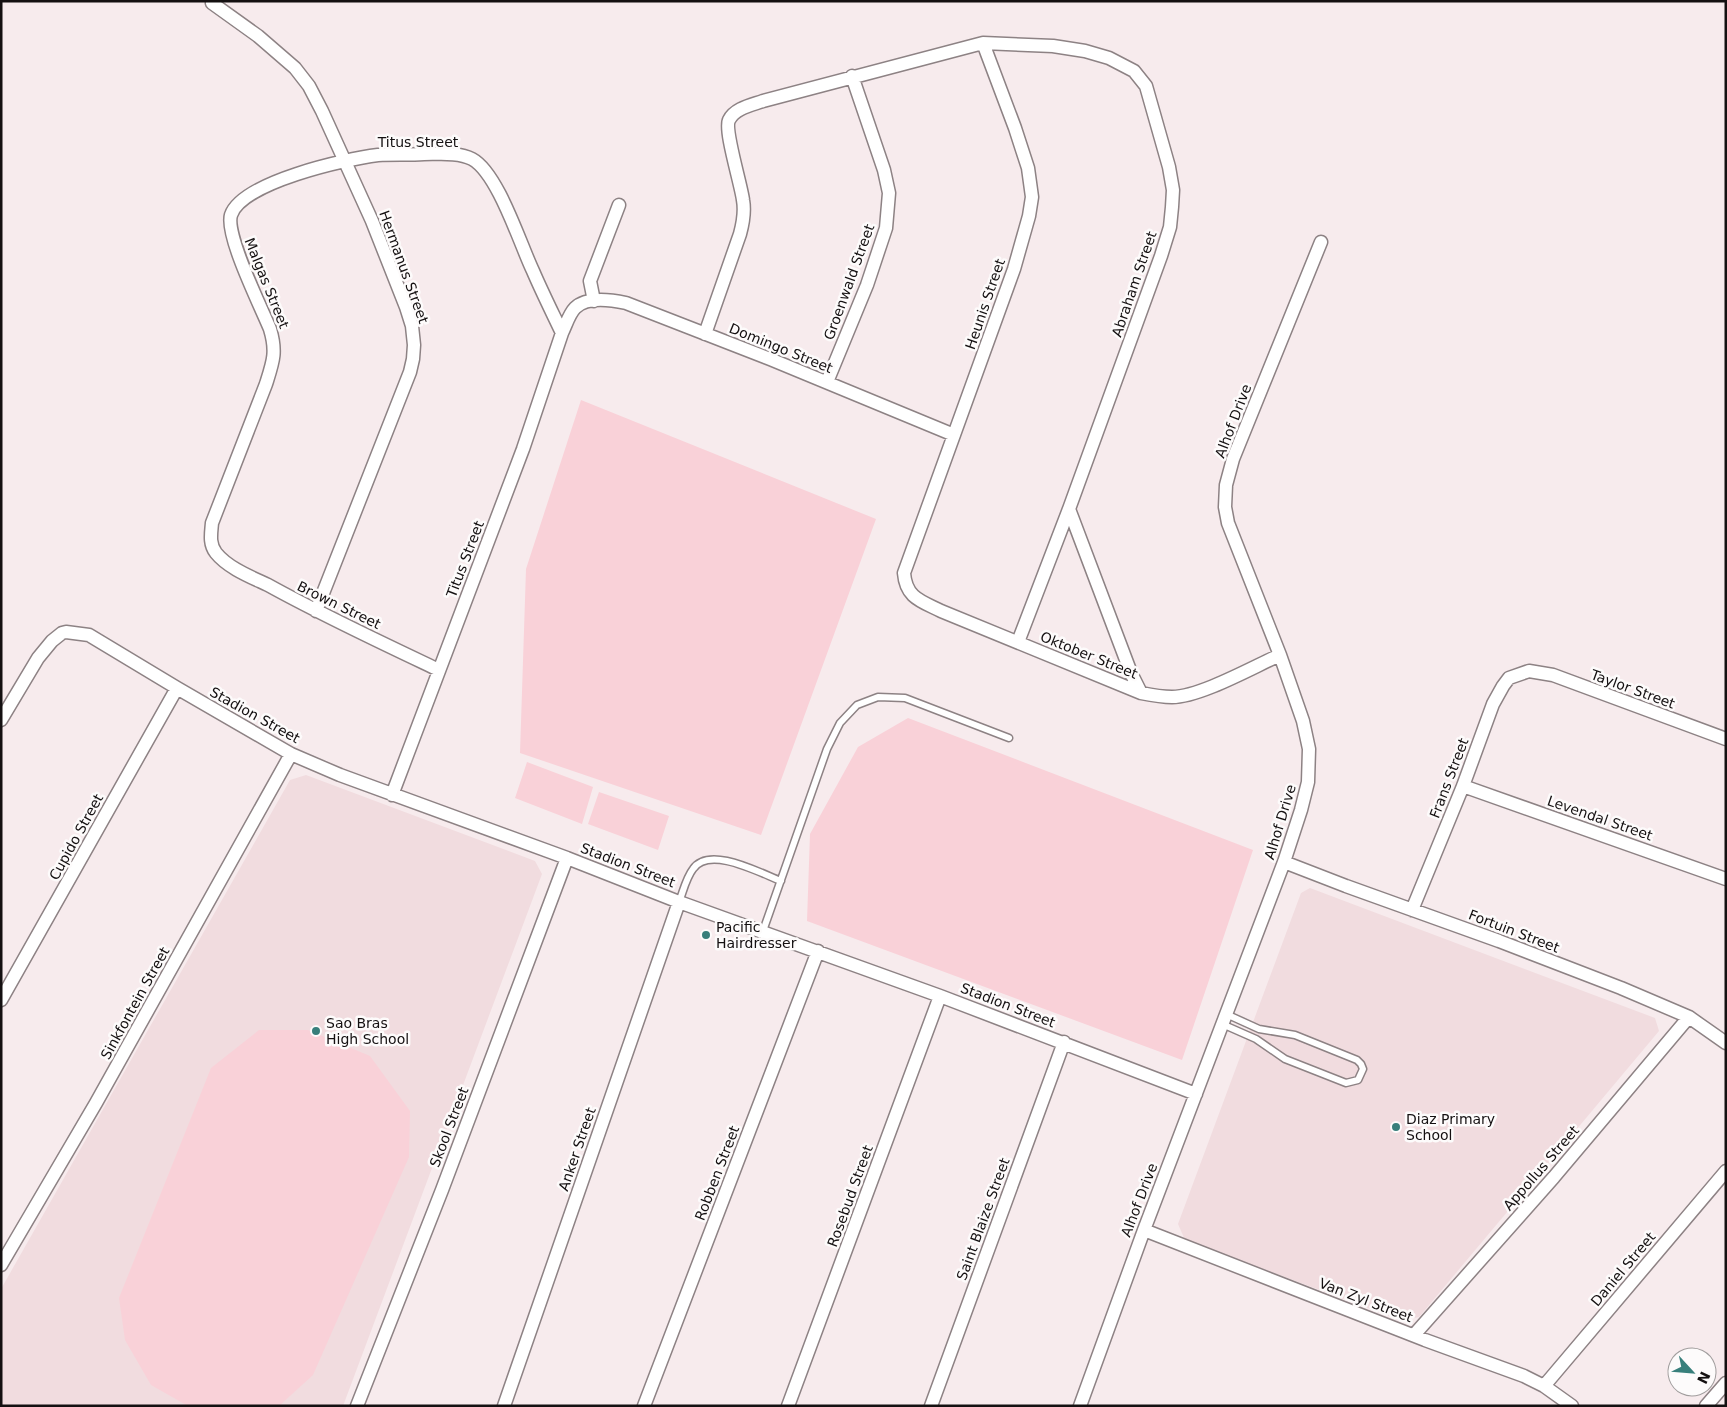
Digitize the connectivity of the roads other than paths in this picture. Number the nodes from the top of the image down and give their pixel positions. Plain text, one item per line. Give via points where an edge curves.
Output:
1 (212, 3) dead end
2 (983, 43) junction
3 (852, 76) junction
4 (346, 161) junction
5 (620, 205) dead end
6 (1320, 242) dead end
7 (594, 301) junction
8 (562, 333) junction
9 (705, 334) junction
10 (827, 382) junction
11 (954, 435) junction
12 (1068, 509) junction
13 (228, 563) joint
14 (904, 572) joint
15 (316, 612) junction
16 (1018, 642) junction
17 (1280, 655) junction
18 (439, 670) junction
19 (1528, 671) joint
20 (177, 688) junction
21 (1141, 693) junction
22 (1, 720) edge
23 (1009, 738) dead end
24 (1726, 738) edge
25 (291, 754) junction
26 (1463, 786) junction
27 (392, 795) junction
28 (567, 858) junction
29 (1284, 862) junction
30 (1726, 879) edge
31 (781, 881) junction
32 (679, 902) junction
33 (1412, 910) junction
34 (763, 931) junction
35 (818, 951) junction
36 (940, 996) junction
37 (1, 1000) edge
38 (1689, 1017) junction
39 (1224, 1019) junction
40 (1064, 1042) junction
41 (1726, 1043) edge
42 (1196, 1094) junction
43 (1726, 1171) edge
44 (1144, 1230) junction
45 (1, 1265) edge
46 (1414, 1335) junction
47 (1726, 1383) edge
48 (1544, 1386) junction
49 (358, 1406) edge
50 (504, 1406) edge
51 (644, 1406) edge
52 (788, 1406) edge
53 (931, 1406) edge
54 (1080, 1406) edge
55 (1572, 1406) edge
56 (1706, 1406) edge

1 - 4 street, Hermanus Street via 295,68 313,95
2 - 3 street, Abraham Street
2 - 11 street, Heunis Street via 1028,168 1032,197 1018,254
2 - 12 street, Abraham Street via 1054,46 1086,51 1134,71 1146,86 1169,167 1173,190 1170,226
3 - 9 street, Abraham Street via 763,101 739,110 729,121 728,133 744,201 743,220
3 - 10 street, Groenwald Street via 889,193 886,228 867,285
4 - 8 street, Titus Street via 380,155 444,154 473,159 496,185
4 - 13 street, Malgas Street via 305,172 251,193 240,201 231,215 232,236 275,344 266,384 212,524 211,544
4 - 15 street, Hermanus Street via 406,307 412,326 414,360
5 - 7 street via 590,282
6 - 17 street, Alhof Drive via 1233,459 1226,485 1228,523
7 - 8 street, Titus Street via 576,307
7 - 9 street, Domingo Street via 626,303
8 - 18 street, Titus Street via 523,449
9 - 10 street, Domingo Street
10 - 11 street, Domingo Street
11 - 14 street, Heunis Street
12 - 16 street, Abraham Street
12 - 21 street
13 - 15 street, Brown Street
14 - 16 street, Oktober Street via 912,596
15 - 18 street, Brown Street
16 - 21 street, Oktober Street
17 - 21 street, Oktober Street via 1184,696
17 - 29 street, Alhof Drive via 1303,721 1310,767 1301,810
18 - 27 street, Titus Street
19 - 24 street, Taylor Street via 1553,675
19 - 26 street, Frans Street via 1509,678 1493,704
20 - 22 street, Stadion Street via 89,634 66,632 52,641 38,658
20 - 25 street, Stadion Street
20 - 37 street, Cupido Street
23 - 31 lane via 905,698 878,697 857,705 840,723 827,749
25 - 27 street, Stadion Street
25 - 45 street, Sinkfontein Street via 96,1103
26 - 30 street, Levendal Street
26 - 33 street, Frans Street
27 - 28 street, Stadion Street
28 - 32 street, Stadion Street
28 - 49 street, Skool Street
29 - 33 street, Fortuin Street
29 - 39 street, Alhof Drive
31 - 32 lane via 726,860 701,861 693,869
31 - 34 lane
32 - 34 street, Stadion Street
32 - 50 street, Anker Street
33 - 38 street, Fortuin Street via 1621,988
34 - 35 street, Stadion Street
35 - 36 street, Stadion Street
35 - 51 street, Robben Street
36 - 40 street, Stadion Street
36 - 52 street, Rosebud Street
38 - 41 street, Fortuin Street
38 - 46 street, Appollus Street
39 - 39 lane via 1295,1035 1357,1060 1363,1069 1358,1080 1346,1083 1285,1059
39 - 42 street, Alhof Drive
40 - 42 street, Stadion Street
40 - 53 street, Saint Blaize Street
42 - 44 street, Alhof Drive
43 - 48 street, Daniel Street
44 - 46 street, Van Zyl Street
44 - 54 street, Alhof Drive
46 - 48 street, Van Zyl Street
47 - 56 street
48 - 55 street, Van Zyl Street

